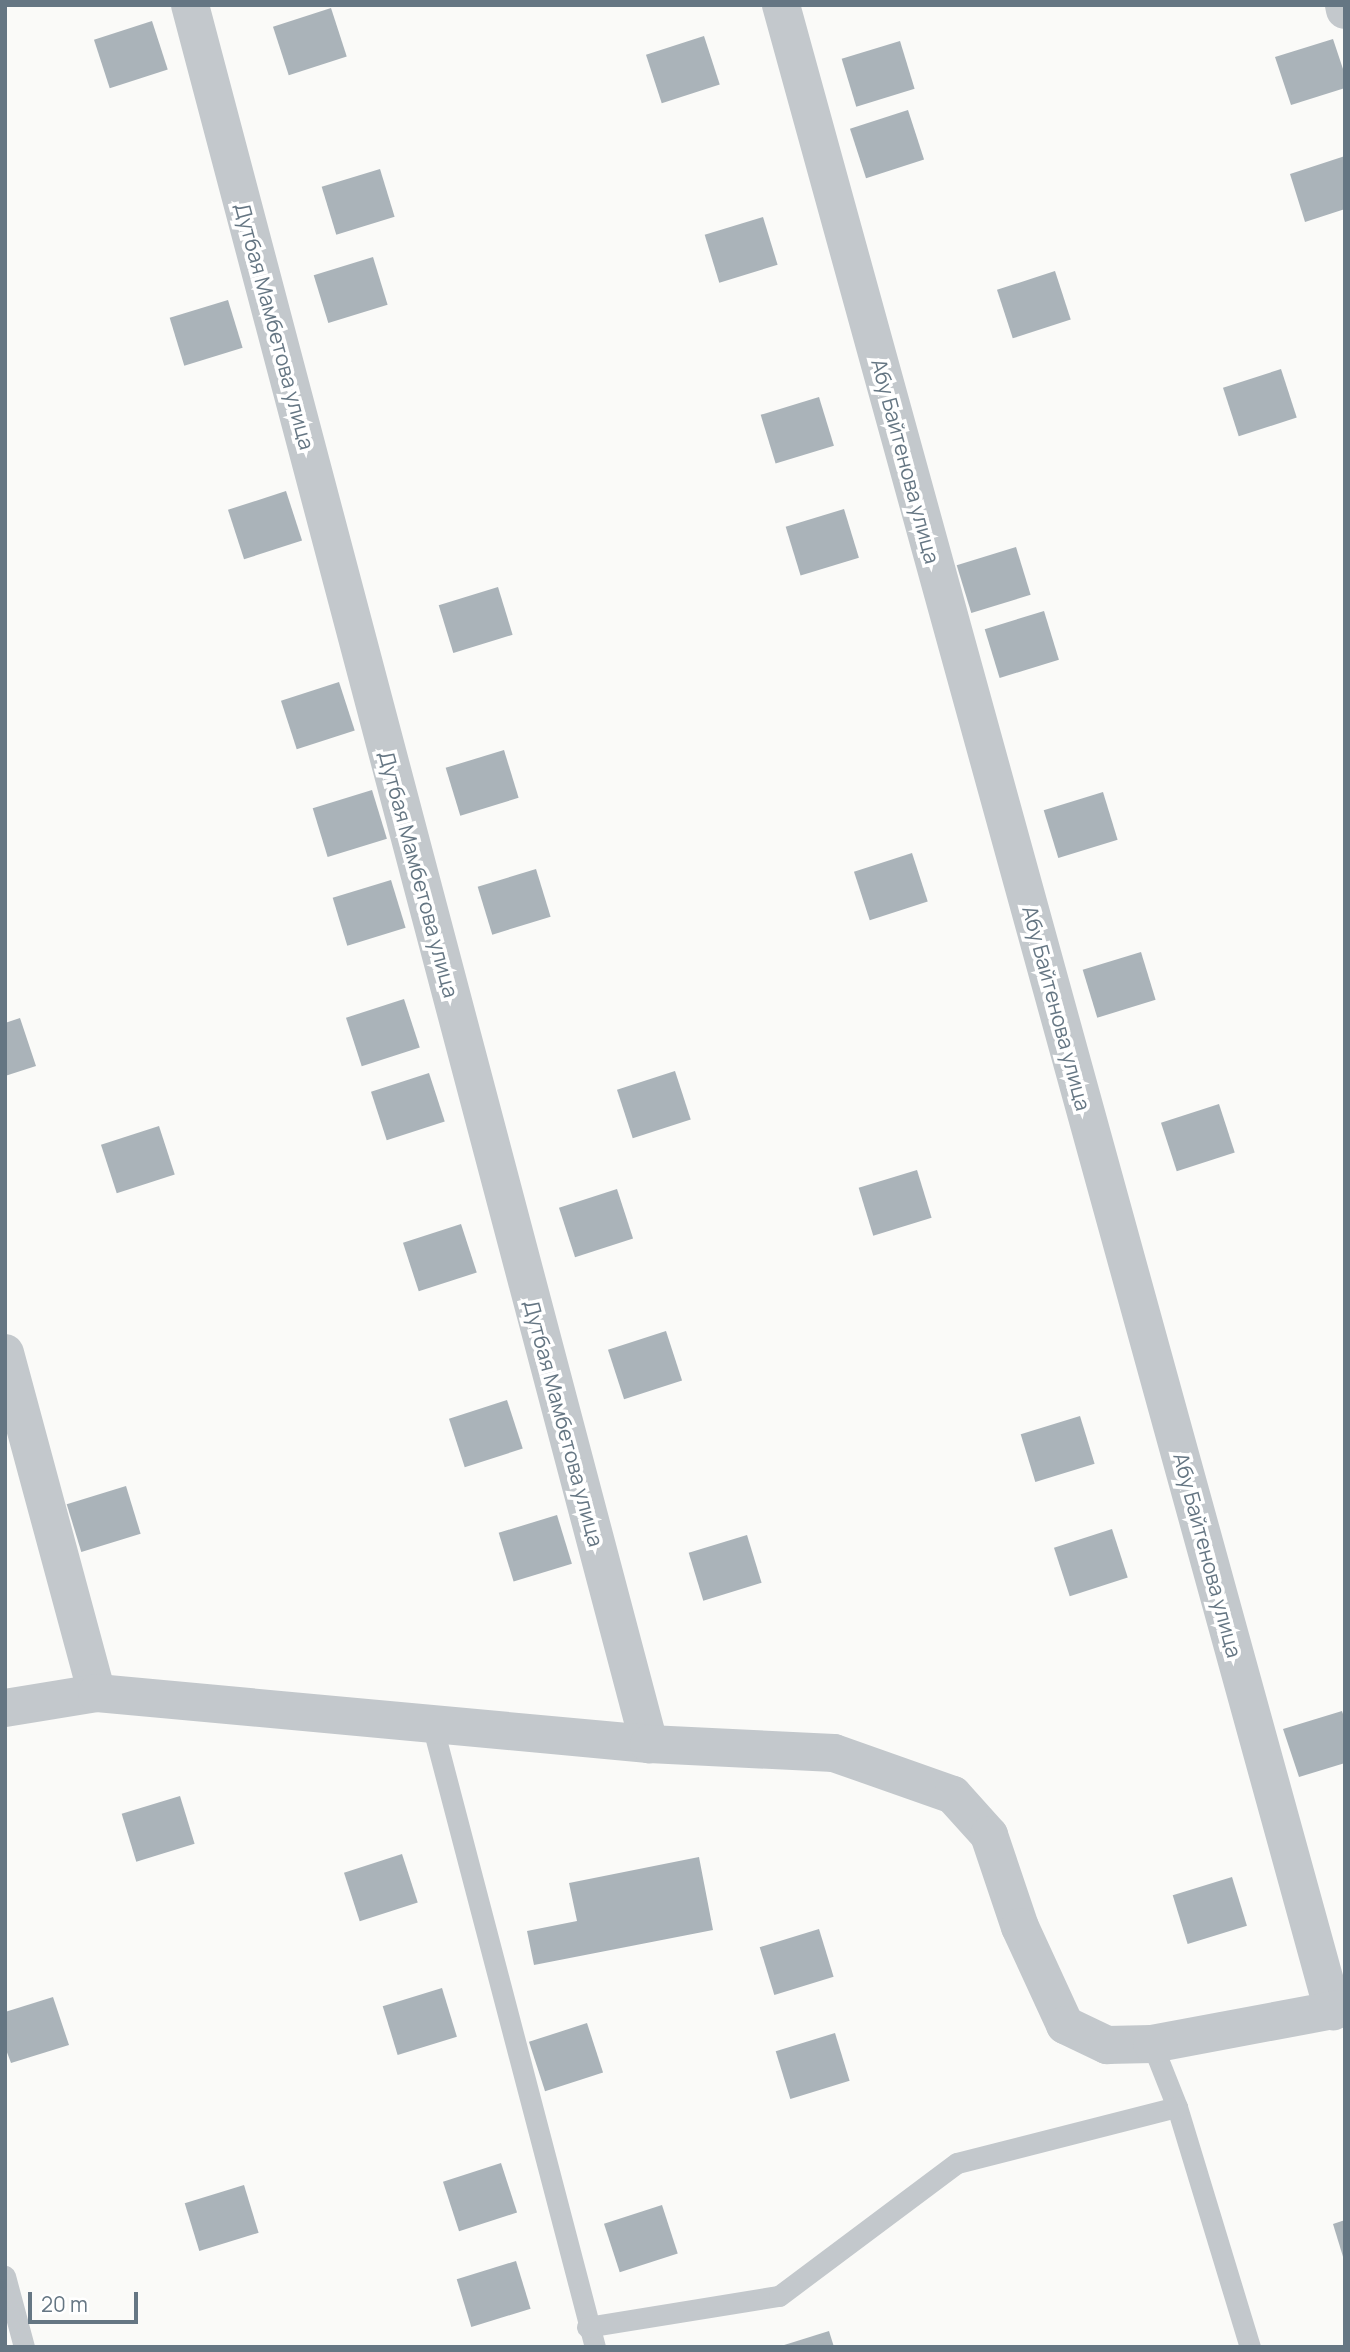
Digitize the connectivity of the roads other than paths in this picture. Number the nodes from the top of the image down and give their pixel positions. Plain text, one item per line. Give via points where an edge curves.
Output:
1 (190, 5) edge
2 (781, 5) edge
3 (5, 1353) edge
4 (97, 1693) junction
5 (5, 1709) edge
6 (432, 1724) junction
7 (649, 1744) junction
8 (1339, 2009) edge
9 (1152, 2044) junction
10 (1177, 2107) junction
11 (5, 2276) edge
12 (587, 2327) junction
13 (24, 2347) edge
14 (595, 2347) edge
15 (1250, 2347) edge

1 - 7 street, Дутбая Мамбетова улица
2 - 8 street, Абу Байтенова улица
3 - 4 street
4 - 5 street
4 - 6 street
6 - 7 street
6 - 12 lane
7 - 9 street via 834,1753 953,1794 989,1835 1020,1927 1065,2025 1107,2045
8 - 9 street
9 - 10 lane
10 - 12 lane via 957,2163 779,2296
10 - 15 lane
11 - 13 lane
12 - 14 lane

